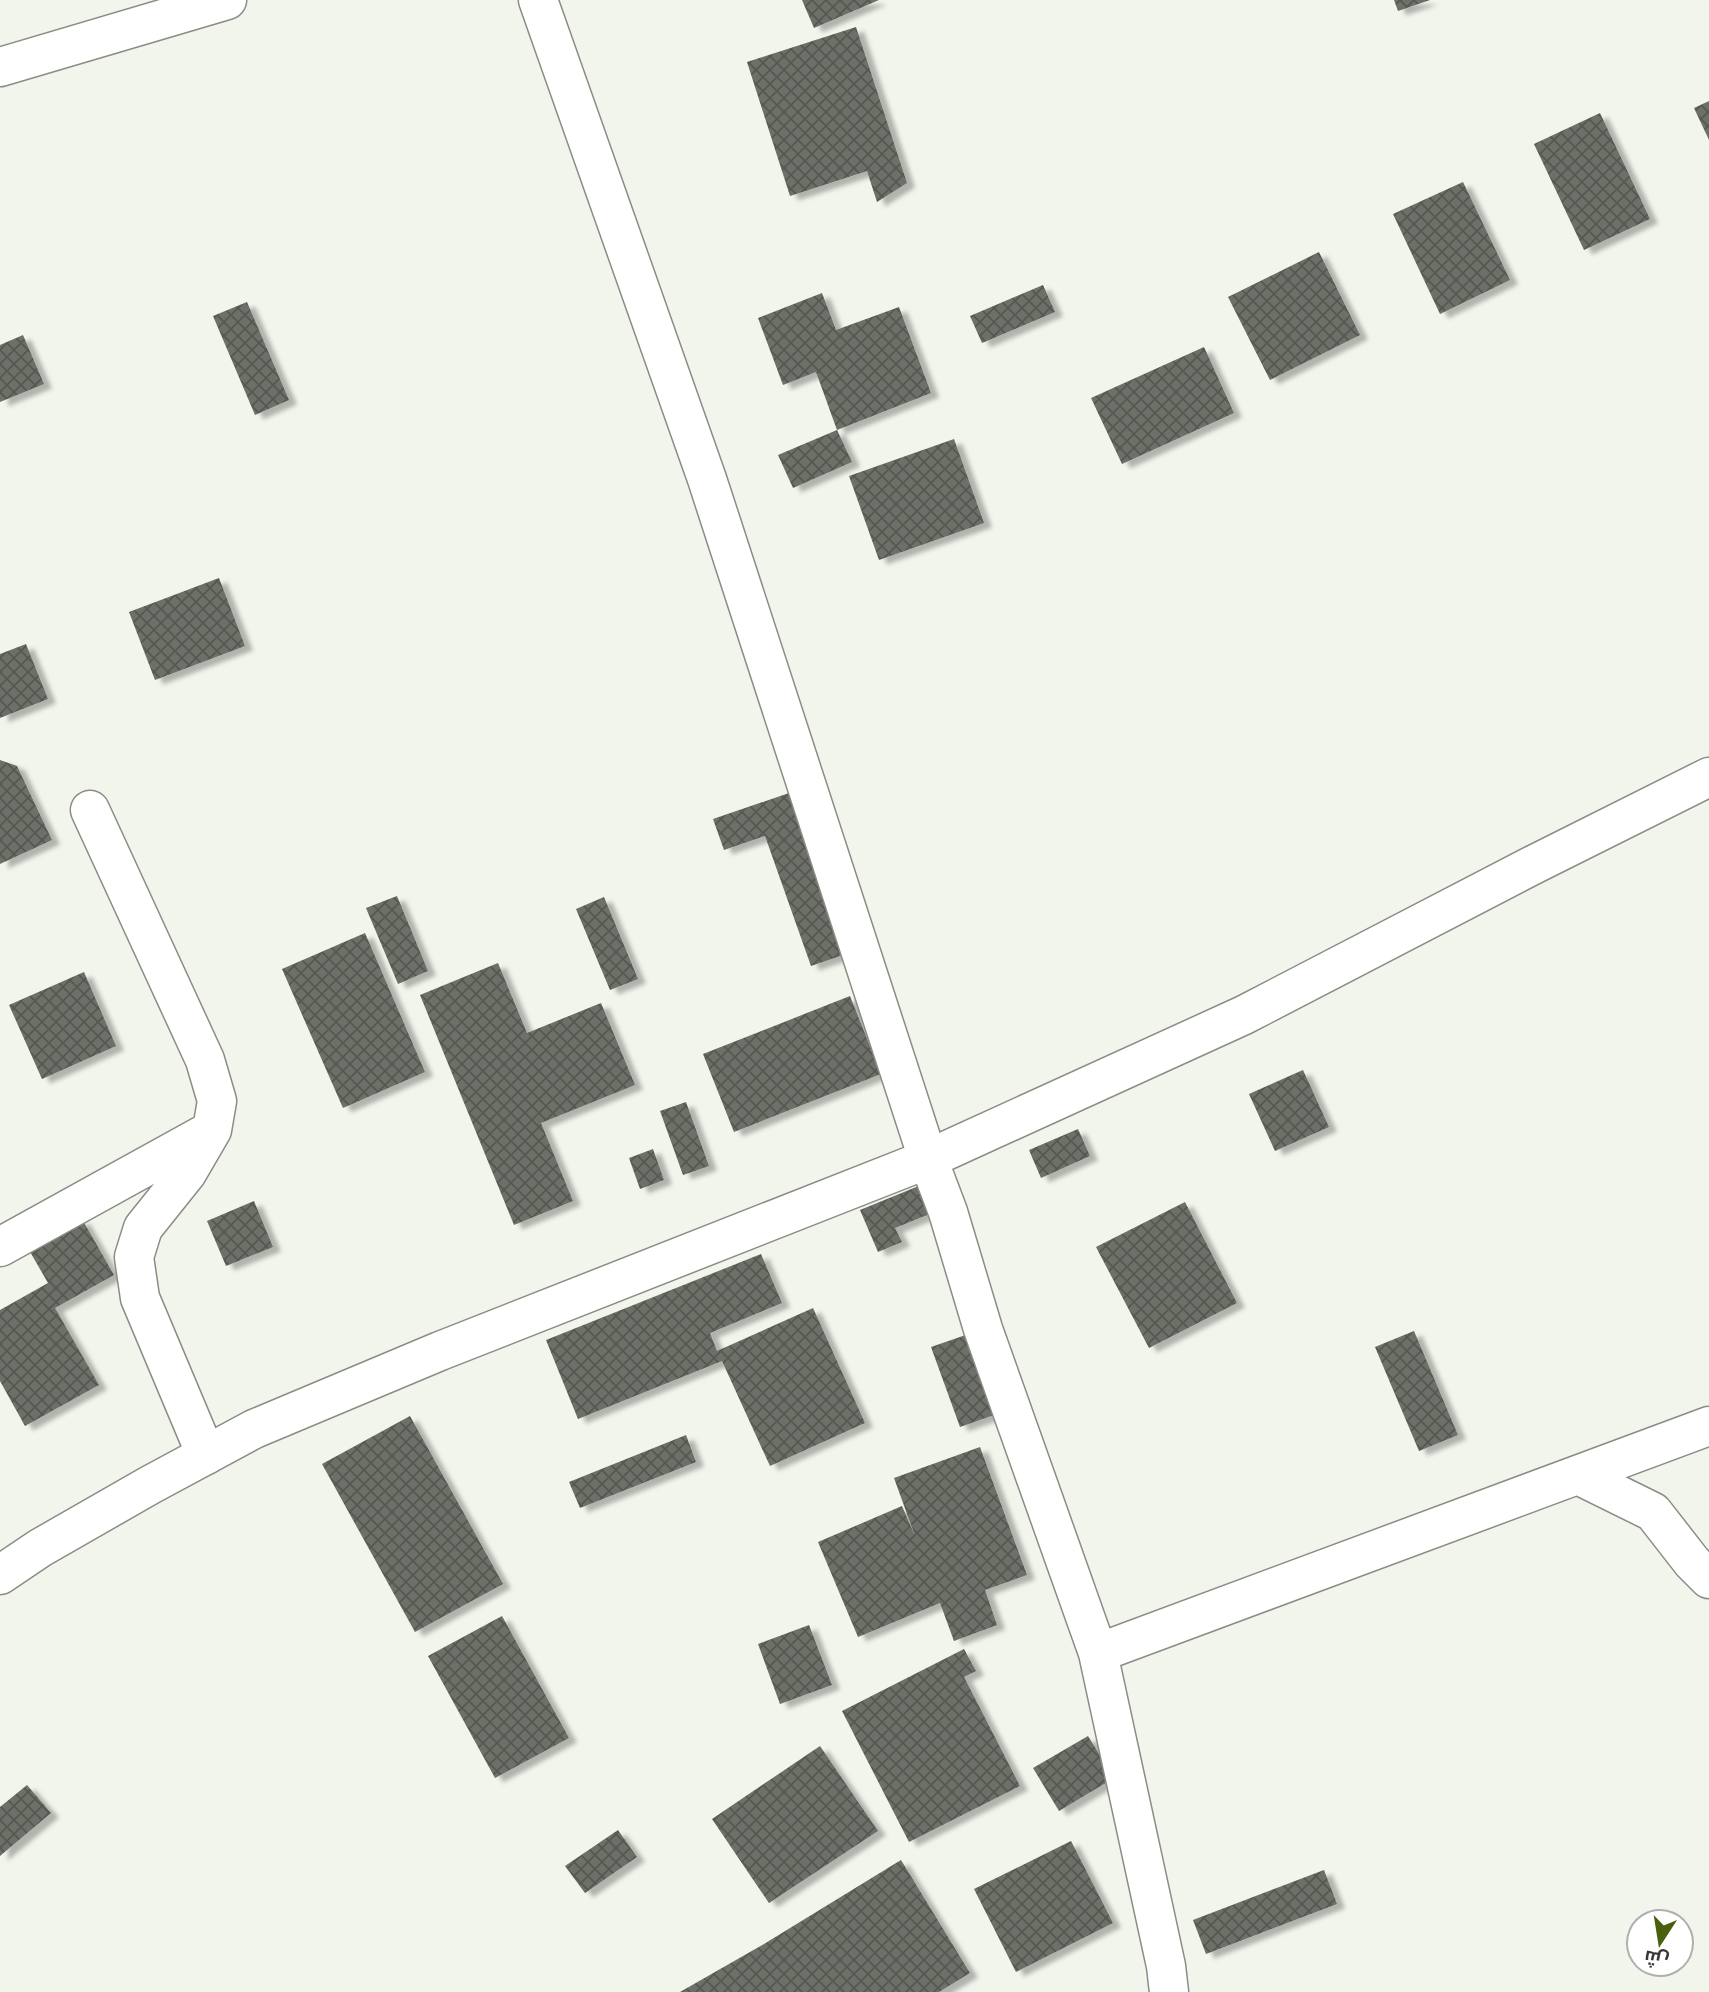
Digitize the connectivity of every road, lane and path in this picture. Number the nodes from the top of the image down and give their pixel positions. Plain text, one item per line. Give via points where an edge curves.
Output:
1 (227, 0) edge
2 (538, 0) edge
3 (0, 67) edge
4 (1709, 777) edge
5 (90, 810) dead end
6 (212, 1130) junction
7 (928, 1159) junction
8 (0, 1247) edge
9 (1709, 1426) edge
10 (206, 1455) junction
11 (1578, 1475) junction
12 (0, 1575) edge
13 (1709, 1579) edge
14 (1098, 1653) junction
15 (1169, 1992) edge

1 - 3 street
2 - 7 street via 707,478
4 - 7 street via 1244,1015
5 - 6 street via 205,1060 217,1101
6 - 8 street
6 - 10 street via 187,1173 143,1228 134,1257 140,1298
7 - 10 street via 428,1356 254,1429
7 - 14 street
9 - 11 street
10 - 12 street
11 - 13 street via 1653,1512
11 - 14 street
14 - 15 street

